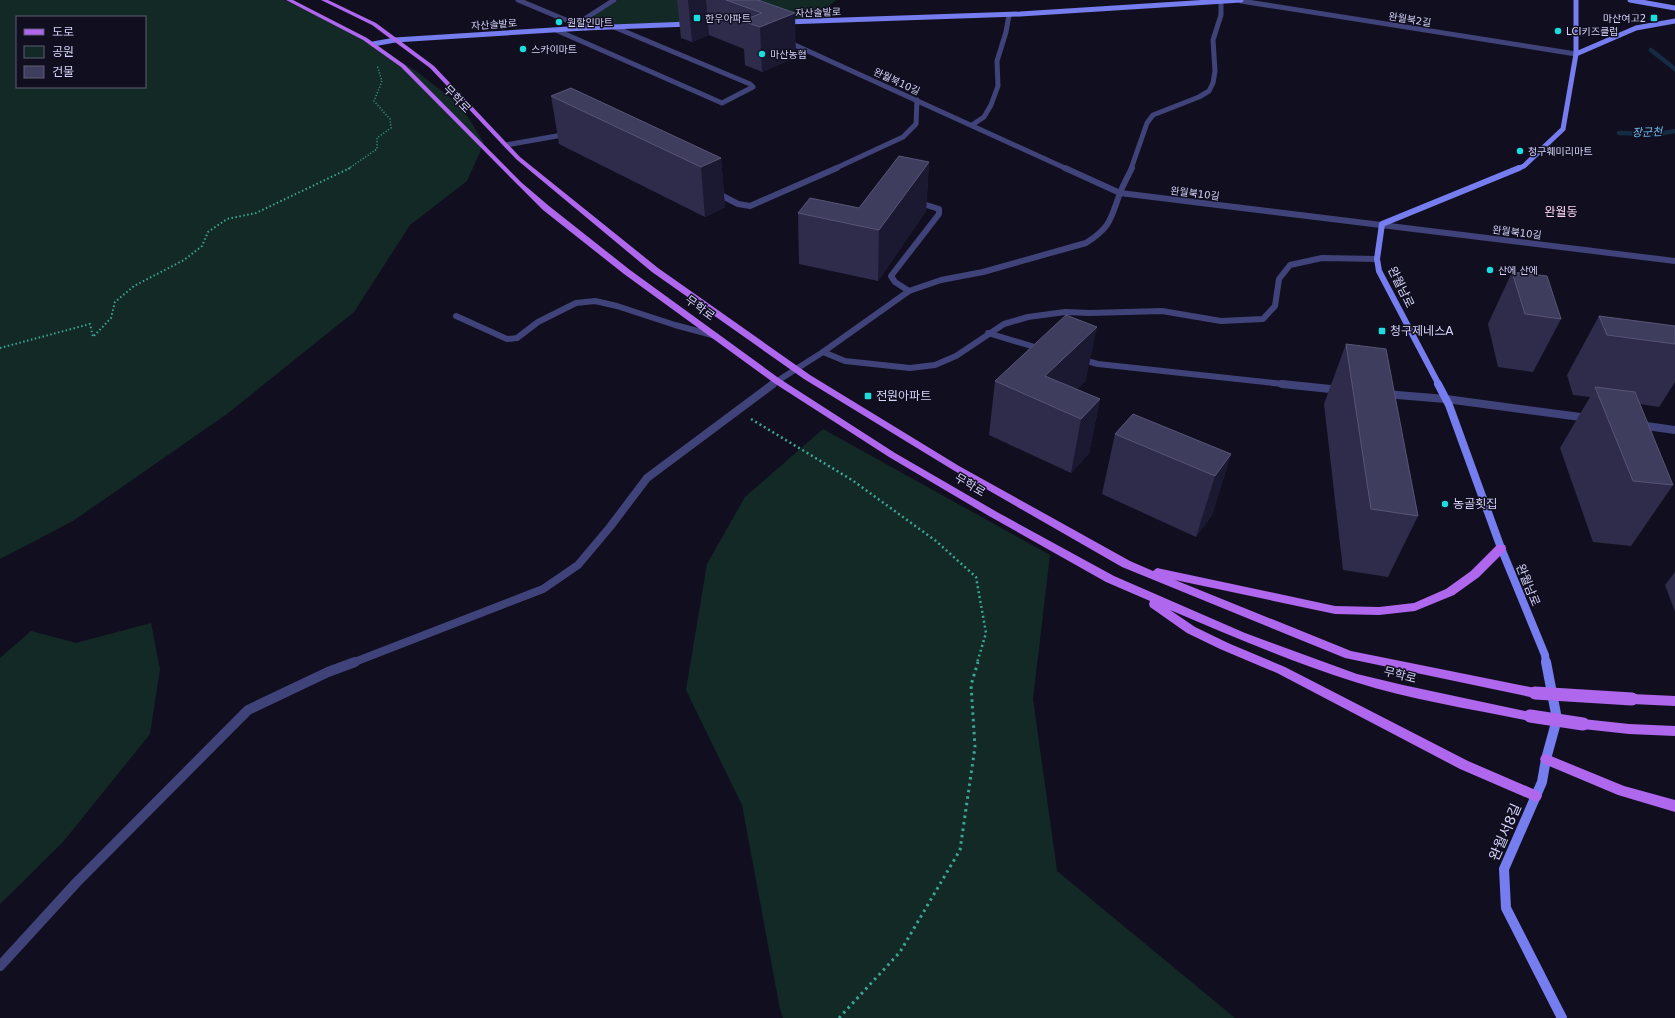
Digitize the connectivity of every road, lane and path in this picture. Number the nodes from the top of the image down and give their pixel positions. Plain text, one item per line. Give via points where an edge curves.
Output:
1 (289, 0) edge
2 (324, 0) edge
3 (518, 0) edge
4 (614, 0) edge
5 (1576, 0) edge
6 (1630, 0) edge
7 (1241, 1) edge
8 (1221, 2) junction
9 (1675, 8) edge
10 (1009, 14) junction
11 (1675, 21) edge
12 (779, 22) dead end
13 (694, 24) dead end
14 (614, 27) junction
15 (585, 28) junction
16 (556, 30) junction
17 (783, 39) edge
18 (395, 40) junction
19 (373, 44) junction
20 (1576, 54) junction
21 (376, 63) dead end
22 (917, 100) junction
23 (972, 125) junction
24 (574, 133) edge
25 (506, 145) junction
26 (711, 190) dead end
27 (1120, 193) junction
28 (912, 201) edge
29 (1382, 224) junction
30 (1377, 259) junction
31 (1675, 261) edge
32 (909, 291) junction
33 (456, 316) dead end
34 (988, 334) junction
35 (716, 336) junction
36 (0, 348) edge
37 (1048, 351) edge
38 (823, 352) junction
39 (1069, 356) edge
40 (797, 370) junction
41 (778, 381) junction
42 (1347, 390) dead end
43 (1377, 393) edge
44 (1446, 399) junction
45 (738, 411) junction
46 (1596, 419) edge
47 (1628, 424) edge
48 (1675, 430) edge
49 (1502, 548) junction
50 (1126, 564) junction
51 (1133, 590) junction
52 (1675, 701) edge
53 (1557, 719) joint
54 (1675, 731) edge
55 (1546, 759) junction
56 (1536, 796) junction
57 (1675, 806) edge
58 (0, 966) edge
59 (839, 1018) edge
60 (1562, 1018) edge

1 - 19 main road, 무학로
2 - 18 main road, 무학로 via 374,24
3 - 15 street
4 - 15 street via 583,20
5 - 20 main road
6 - 9 main road
7 - 8 main road, 자산솔밭로
7 - 20 street, 완월북2길
8 - 10 main road, 자산솔밭로
8 - 27 street via 1213,40 1215,71 1209,91 1153,114 1142,133 1134,163
10 - 12 main road, 자산솔밭로
10 - 23 street via 997,61 998,86 984,117
11 - 20 main road via 1636,28
13 - 14 main road, 자산솔밭로
14 - 15 main road, 자산솔밭로
14 - 16 street via 753,87 722,103
15 - 16 main road, 자산솔밭로
16 - 18 main road, 자산솔밭로
17 - 22 street, 완월북10길
18 - 19 main road, 자산솔밭로
18 - 25 main road, 무학로 via 432,67
19 - 35 main road, 무학로 via 403,66 520,184 570,229
20 - 29 main road via 1563,129 1524,166
21 - 36 path via 382,81 374,101 390,119 391,128 377,138 377,149 344,172 256,213 227,219 208,232 202,246 184,260 134,286 115,302 110,318 94,337 90,324
22 - 23 street, 완월북10길
22 - 26 street via 916,124 903,136 762,202 750,206 738,204
23 - 27 street, 완월북10길
24 - 25 street
25 - 40 main road, 무학로 via 518,158 655,270
27 - 29 street, 완월북10길
27 - 32 street via 1107,226 1086,243 983,272 936,281
28 - 32 street via 932,205 939,209 939,214 891,276 895,282
29 - 30 main road, 완월남로
29 - 31 street, 완월북10길
30 - 34 street via 1322,258 1290,265 1279,279 1275,306 1262,319 1221,321 1162,311 1065,312 1016,320
30 - 44 main road, 완월남로 via 1379,271
32 - 38 street
33 - 35 street via 503,337 517,338 538,322 576,303 595,301
34 - 37 street
34 - 38 street via 956,356 935,365 910,368 845,361
35 - 41 main road, 무학로
38 - 40 street
39 - 42 street via 1098,364
40 - 41 street
40 - 50 main road, 무학로 via 956,468
41 - 45 street
41 - 51 main road, 무학로 via 892,455 993,514
43 - 44 street
44 - 46 street
44 - 49 main road, 완월남로
45 - 58 street via 647,478 578,565 543,589 328,672 248,710 81,878
45 - 59 path via 852,480 936,541 976,577 986,633 971,685 975,747 960,850 900,952
47 - 48 street
49 - 50 main road, 무학로 via 1475,574 1450,592 1415,608 1380,611 1335,610
49 - 53 main road, 완월남로 via 1545,655
50 - 52 main road, 무학로, bridge via 1349,655 1535,693
51 - 54 main road, 무학로, bridge via 1241,636 1356,678 1530,716 1628,729
51 - 56 main road, 무학로 via 1191,630 1281,670 1464,765
53 - 55 main road, 완월서8길
55 - 56 main road, 완월서8길 via 1542,782
55 - 57 main road via 1622,791
56 - 60 main road, 완월서8길 via 1504,869 1506,908

